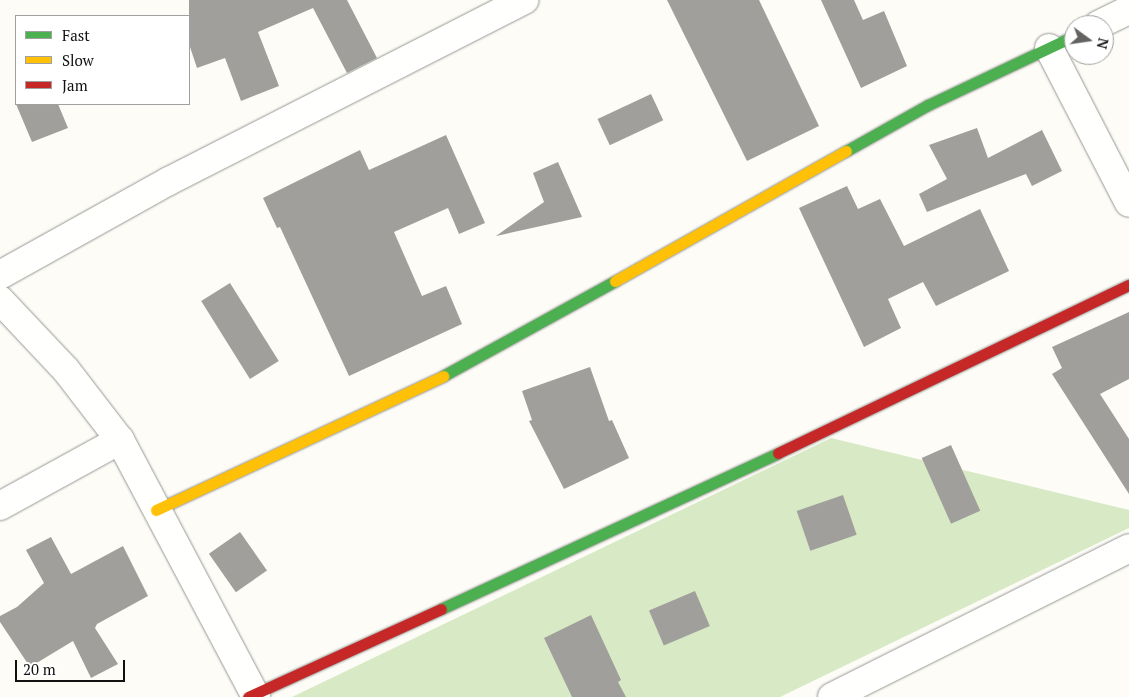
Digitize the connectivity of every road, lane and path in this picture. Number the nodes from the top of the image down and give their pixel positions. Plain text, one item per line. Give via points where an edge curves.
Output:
1 (525, 0) edge
2 (1129, 10) edge
3 (1114, 17) edge
4 (1064, 41) edge
5 (1049, 48) junction
6 (1129, 203) edge
7 (0, 275) edge
8 (1129, 285) edge
9 (0, 300) edge
10 (120, 440) junction
11 (0, 506) edge
12 (156, 510) junction
13 (1129, 548) edge
14 (253, 696) edge
15 (832, 697) edge

1 - 7 street via 169,180
2 - 3 street
4 - 5 street
5 - 6 street
5 - 12 street via 928,105 454,372
8 - 14 street via 659,510
9 - 10 street via 66,370
10 - 11 street
10 - 12 street
12 - 14 street
13 - 15 street

